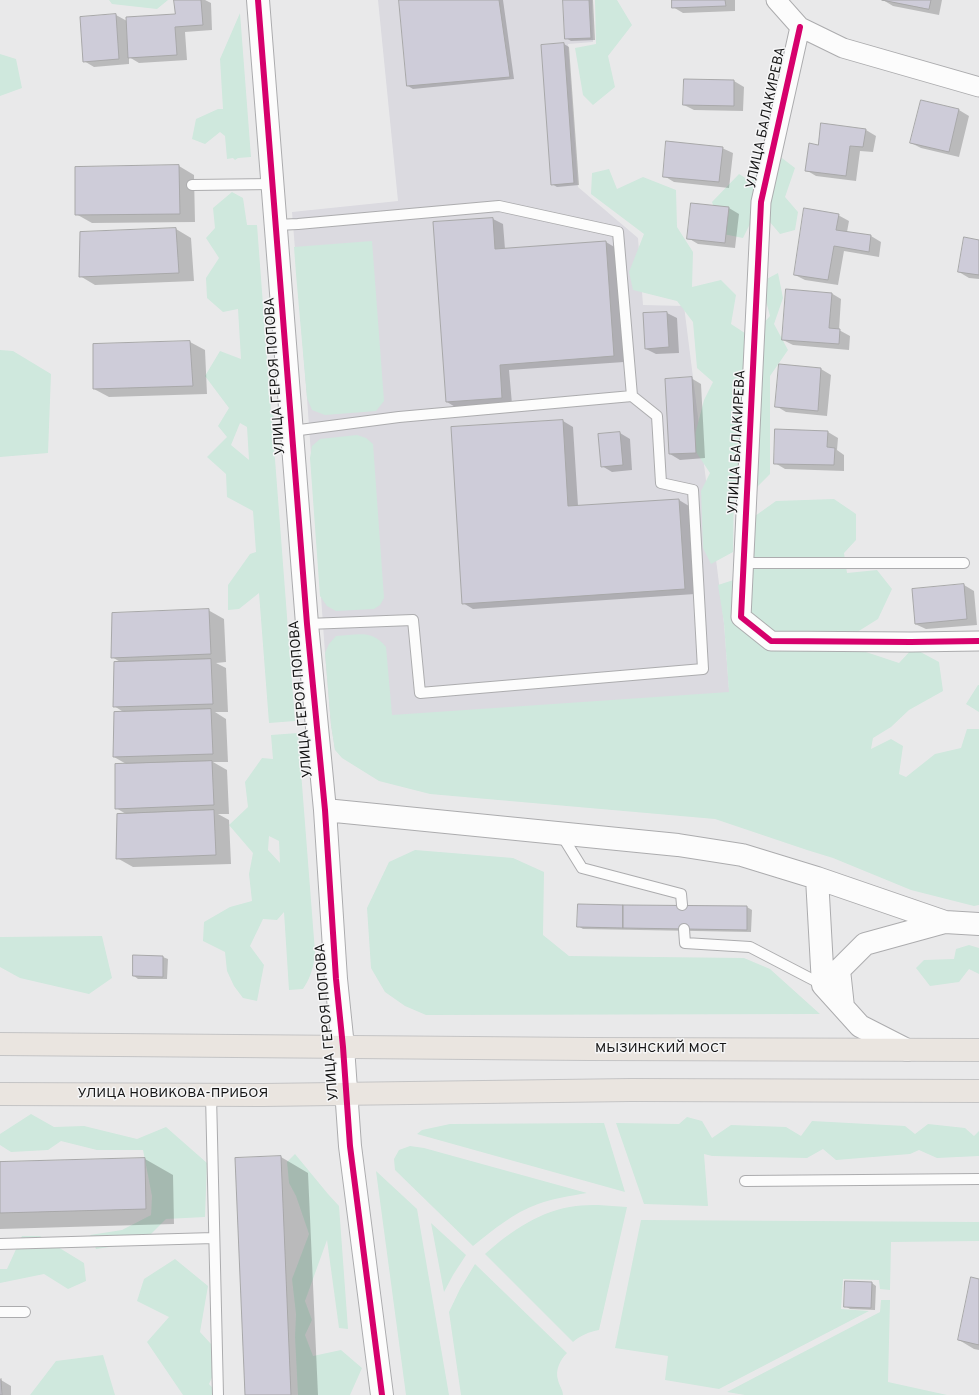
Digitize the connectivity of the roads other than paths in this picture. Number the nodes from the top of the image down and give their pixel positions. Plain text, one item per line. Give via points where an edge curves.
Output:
1 (258, 0) edge
2 (776, 0) edge
3 (800, 27) junction
4 (979, 87) edge
5 (273, 184) junction
6 (192, 185) dead end
7 (276, 225) junction
8 (632, 396) junction
9 (292, 431) junction
10 (744, 563) junction
11 (964, 563) dead end
12 (307, 624) junction
13 (979, 641) edge
14 (325, 810) junction
15 (561, 834) junction
16 (817, 878) junction
17 (682, 905) dead end
18 (945, 922) junction
19 (979, 924) edge
20 (684, 929) dead end
21 (823, 984) junction
22 (843, 1007) junction
23 (0, 1044) edge
24 (343, 1047) junction
25 (907, 1050) junction
26 (979, 1050) edge
27 (979, 1091) edge
28 (346, 1093) junction
29 (0, 1094) edge
30 (211, 1095) junction
31 (979, 1179) edge
32 (745, 1181) dead end
33 (214, 1238) junction
34 (0, 1244) edge
35 (0, 1312) edge
36 (25, 1312) dead end
37 (218, 1395) edge
38 (382, 1395) edge

1 - 5 street, УЛИЦА ГЕРОЯ ПОПОВА
2 - 3 street
3 - 4 street via 844,48
3 - 10 street, УЛИЦА БАЛАКИРЕВА via 761,202
5 - 6 lane
5 - 7 street, УЛИЦА ГЕРОЯ ПОПОВА
7 - 8 lane via 499,206 618,232
7 - 9 street, УЛИЦА ГЕРОЯ ПОПОВА
8 - 9 lane via 399,417
8 - 12 lane via 657,416 661,483 693,490 703,669 420,693 413,620
9 - 12 street, УЛИЦА ГЕРОЯ ПОПОВА
10 - 11 lane
10 - 13 street, УЛИЦА БАЛАКИРЕВА via 741,617 771,641
12 - 14 street, УЛИЦА ГЕРОЯ ПОПОВА
14 - 15 street
14 - 24 street, УЛИЦА ГЕРОЯ ПОПОВА
15 - 16 street via 678,845 742,855
15 - 17 lane via 582,868 681,894
16 - 18 street
16 - 21 street
18 - 19 street
18 - 22 street via 865,944 839,970
20 - 21 lane via 686,943 750,947
21 - 22 street
22 - 25 street via 860,1026
23 - 24 main road
24 - 25 main road, МЫЗИНСКИЙ МОСТ
24 - 28 street, УЛИЦА ГЕРОЯ ПОПОВА
25 - 26 main road, МЫЗИНСКИЙ МОСТ
27 - 28 main road via 631,1090
28 - 30 main road, УЛИЦА НОВИКОВА-ПРИБОЯ
28 - 38 street, УЛИЦА ГЕРОЯ ПОПОВА via 350,1146
29 - 30 main road, УЛИЦА НОВИКОВА-ПРИБОЯ
30 - 33 lane
31 - 32 lane
33 - 34 lane
33 - 37 lane
35 - 36 lane

